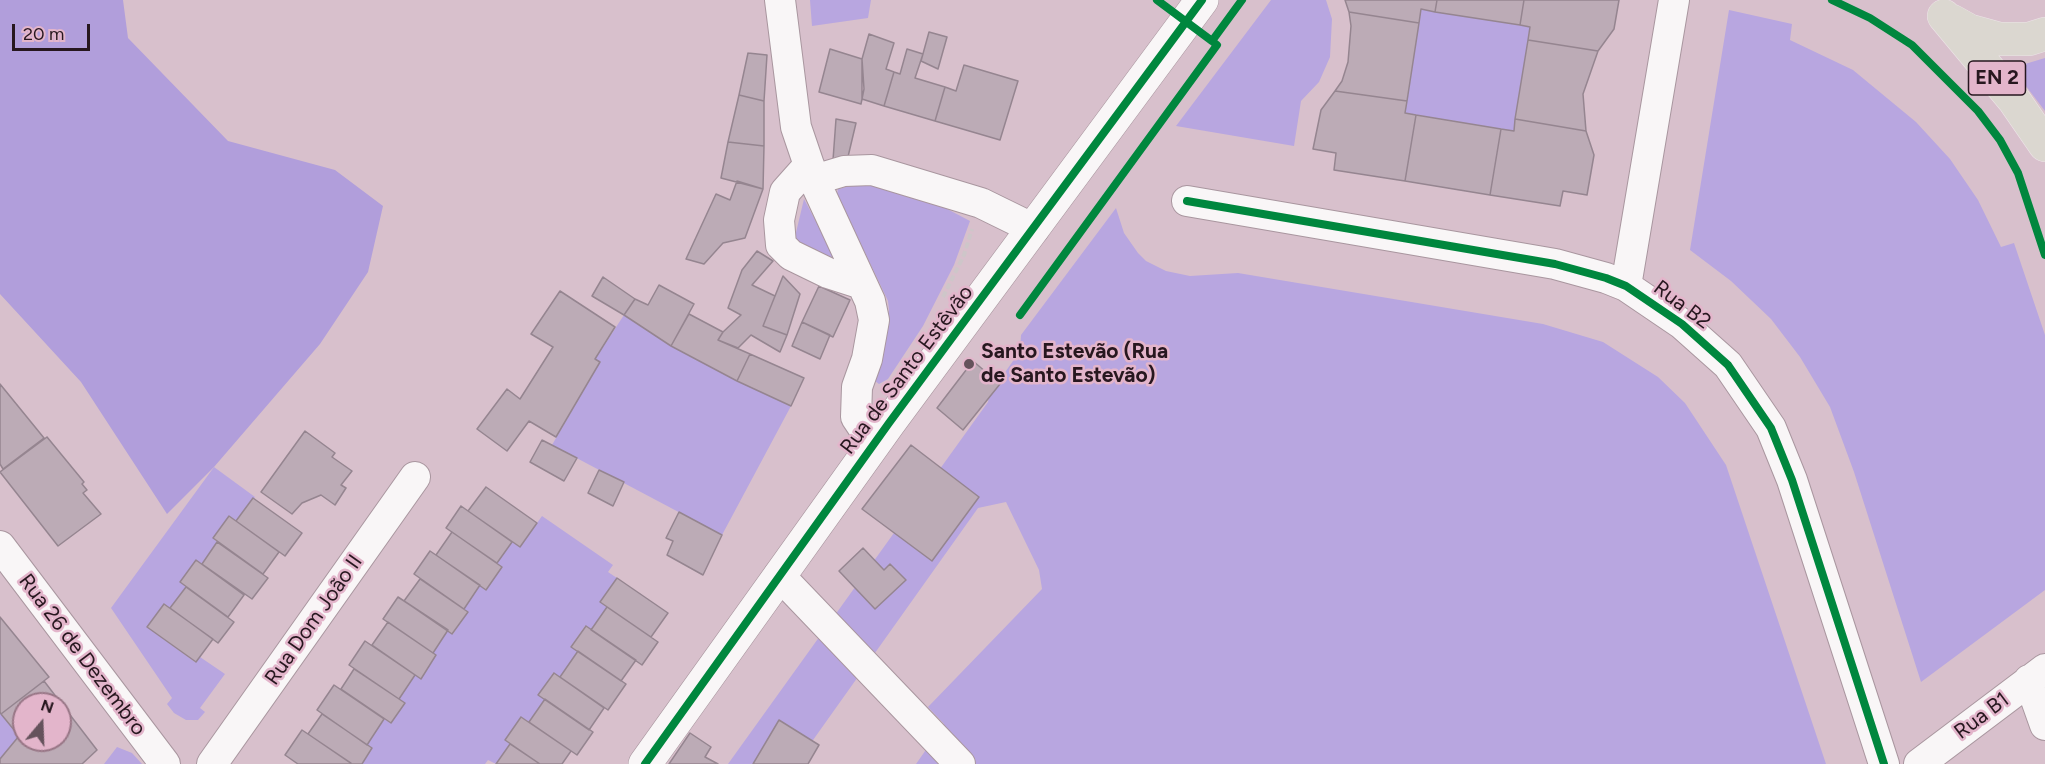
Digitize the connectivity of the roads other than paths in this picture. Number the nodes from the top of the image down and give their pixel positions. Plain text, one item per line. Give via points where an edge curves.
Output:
1 (780, 0) edge
2 (1202, 0) edge
3 (1674, 0) edge
4 (1937, 8) edge
5 (2045, 34) edge
6 (2045, 144) edge
7 (812, 172) junction
8 (1187, 201) dead end
9 (1035, 229) junction
10 (862, 284) junction
11 (1626, 286) junction
12 (874, 444) junction
13 (415, 477) dead end
14 (0, 546) edge
15 (779, 575) junction
16 (2037, 674) edge
17 (2045, 725) edge
18 (165, 764) edge
19 (212, 764) edge
20 (645, 764) edge
21 (960, 764) edge
22 (1884, 764) edge
23 (1918, 764) edge

1 - 7 street via 796,127
2 - 9 street, Rua de Santo Estêvão
3 - 11 street
4 - 5 main road, EN 2 via 1970,31 1999,39 2029,39
4 - 6 main road, EN 2 via 2014,100
7 - 9 street via 872,170 981,203
7 - 10 street
7 - 10 street via 785,192 779,220 781,245 799,260
8 - 11 street, Rua B2 via 1555,264
9 - 12 street, Rua de Santo Estêvão
10 - 12 street via 874,320 857,387 856,417
11 - 22 street, Rua B2 via 1682,324 1728,365 1771,428 1792,480
12 - 15 street, Rua de Santo Estêvão
13 - 19 street, Rua Dom João II
14 - 18 street, Rua 26 de Dezembro
15 - 20 street, Rua de Santo Estêvão
15 - 21 street
16 - 17 street
16 - 23 street, Rua B1

